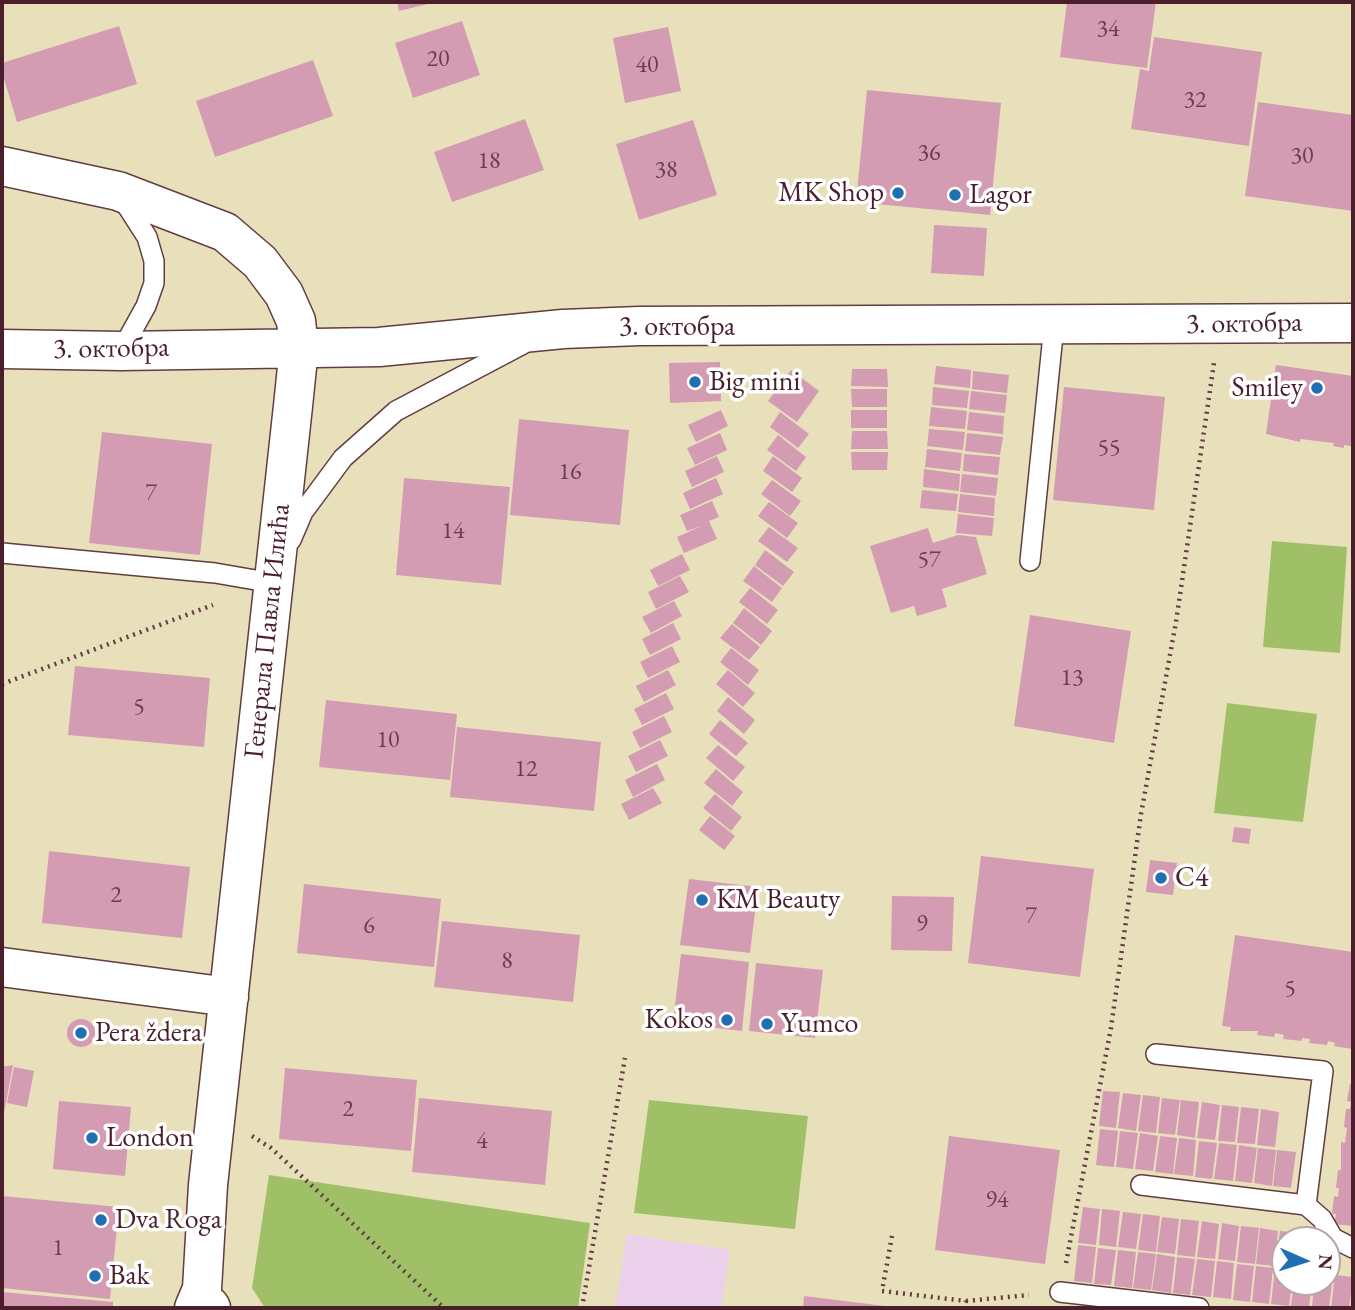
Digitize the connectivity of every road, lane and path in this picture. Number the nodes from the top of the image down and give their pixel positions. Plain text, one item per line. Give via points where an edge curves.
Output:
1 (2, 166) edge
2 (118, 191) junction
3 (1353, 323) edge
4 (1221, 324) junction
5 (1054, 325) junction
6 (563, 329) junction
7 (299, 348) junction
8 (2, 349) edge
9 (121, 351) junction
10 (2, 553) edge
11 (1030, 561) dead end
12 (273, 583) junction
13 (2, 684) edge
14 (2, 967) edge
15 (229, 997) junction
16 (1156, 1054) dead end
17 (625, 1058) dead end
18 (250, 1134) dead end
19 (1141, 1185) dead end
20 (1306, 1205) junction
21 (892, 1236) dead end
22 (1353, 1248) edge
23 (1060, 1292) junction
24 (966, 1301) junction
25 (205, 1304) edge
26 (444, 1308) edge
27 (582, 1308) edge
28 (964, 1308) edge
29 (1199, 1308) edge

1 - 2 street, Генерала Павла Илића
2 - 7 street, Генерала Павла Илића via 225,232 260,262 284,294 296,321
2 - 9 lane via 147,237 154,261 154,283 146,306
3 - 4 street, 3. октобра
4 - 5 street, 3. октобра
4 - 23 path via 1111,1028
5 - 6 street, 3. октобра
5 - 11 lane
6 - 7 street, 3. октобра via 379,347
6 - 12 lane via 514,347 396,411 343,458 303,512
7 - 9 street, 3. октобра
7 - 12 street, Генерала Павла Илића
8 - 9 street, 3. октобра
10 - 12 lane via 215,573
12 - 13 path
12 - 15 street, Генерала Павла Илића
14 - 15 street
15 - 25 street, Генерала Павла Илића via 208,1185
16 - 20 lane via 1323,1070
17 - 27 path
18 - 26 path via 271,1148
19 - 20 lane
20 - 22 lane via 1333,1238
21 - 24 path via 882,1291
23 - 24 path
23 - 29 lane
24 - 28 path

